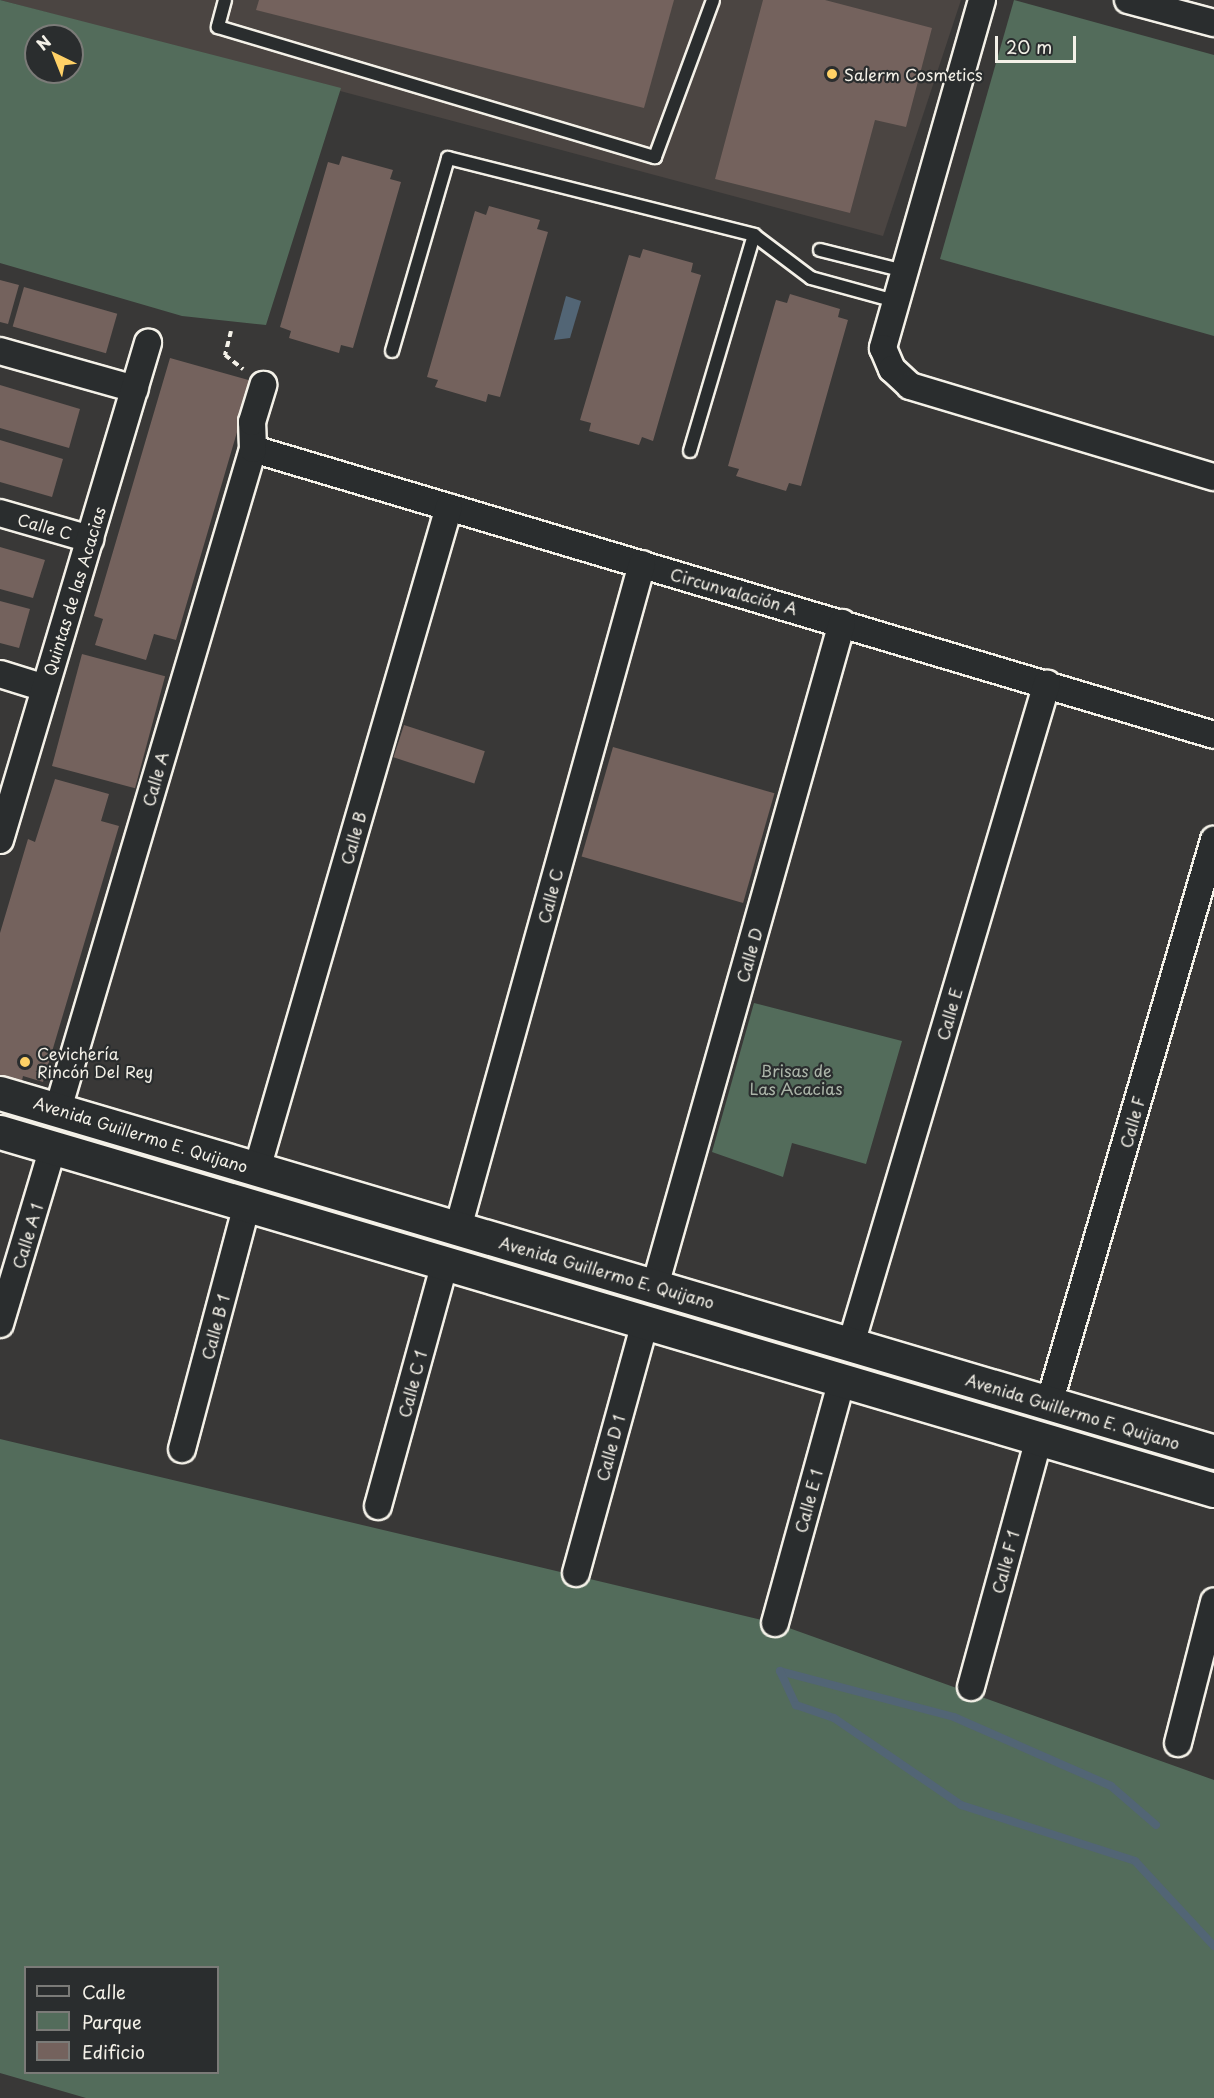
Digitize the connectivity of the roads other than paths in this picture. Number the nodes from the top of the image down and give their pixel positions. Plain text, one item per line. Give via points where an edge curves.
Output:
1 (225, 0) edge
2 (713, 0) edge
3 (982, 0) edge
4 (1128, 0) edge
5 (1214, 23) edge
6 (754, 235) junction
7 (820, 250) dead end
8 (904, 271) junction
9 (895, 301) junction
10 (148, 343) dead end
11 (0, 351) edge
12 (392, 351) dead end
13 (263, 385) road end
14 (135, 389) junction
15 (253, 449) junction
16 (690, 451) dead end
17 (1214, 477) edge
18 (449, 507) junction
19 (0, 513) edge
20 (90, 539) junction
21 (642, 564) junction
22 (842, 623) junction
23 (0, 674) edge
24 (1047, 683) junction
25 (45, 688) junction
26 (1214, 735) edge
27 (1, 836) edge
28 (1214, 840) edge
29 (0, 1092) edge
30 (58, 1110) junction
31 (0, 1132) edge
32 (53, 1147) junction
33 (221, 1158) junction
34 (257, 1169) junction
35 (210, 1193) junction
36 (247, 1205) junction
37 (458, 1228) junction
38 (445, 1263) junction
39 (655, 1286) junction
40 (645, 1322) junction
41 (0, 1324) edge
42 (851, 1344) junction
43 (842, 1380) junction
44 (1049, 1404) junction
45 (1039, 1438) junction
46 (182, 1449) dead end
47 (1214, 1452) edge
48 (1214, 1490) edge
49 (378, 1506) dead end
50 (576, 1573) dead end
51 (1214, 1602) edge
52 (775, 1623) dead end
53 (971, 1687) dead end
54 (1178, 1743) dead end

1 - 2 lane via 218,27 655,157
3 - 8 street
4 - 5 street
6 - 9 lane via 811,278
6 - 12 lane via 448,158
6 - 16 lane
7 - 8 lane
8 - 9 street
9 - 17 street via 883,348 892,369 910,386
10 - 14 street, Quintas de las Acacias
11 - 14 street
13 - 15 street, Calle A via 252,422
14 - 20 street, Quintas de las Acacias
15 - 18 street, Circunvalación A
15 - 30 street, Calle A
18 - 21 street, Circunvalación A
18 - 34 street, Calle B
19 - 20 street, Calle C
20 - 25 street, Quintas de las Acacias
21 - 22 street, Circunvalación A
21 - 37 street, Calle C
22 - 24 street, Circunvalación A
22 - 39 street, Calle D
23 - 25 street
24 - 26 street, Circunvalación A
24 - 42 street, Calle E
25 - 27 street, Quintas de las Acacias
28 - 44 street, Calle F
29 - 30 street, Avenida Guillermo E. Quijano
30 - 33 street, Avenida Guillermo E. Quijano
31 - 32 street
32 - 35 street
32 - 41 street, Calle A 1
33 - 34 street, Avenida Guillermo E. Quijano
33 - 35 street
34 - 37 street, Avenida Guillermo E. Quijano
35 - 36 street
36 - 38 street
36 - 46 street, Calle B 1
37 - 39 street, Avenida Guillermo E. Quijano
38 - 40 street
38 - 49 street, Calle C 1
39 - 42 street, Avenida Guillermo E. Quijano
40 - 43 street
40 - 50 street, Calle D 1
42 - 44 street, Avenida Guillermo E. Quijano
43 - 45 street
43 - 52 street, Calle E 1
44 - 47 street, Avenida Guillermo E. Quijano
45 - 48 street
45 - 53 street, Calle F 1
51 - 54 street

